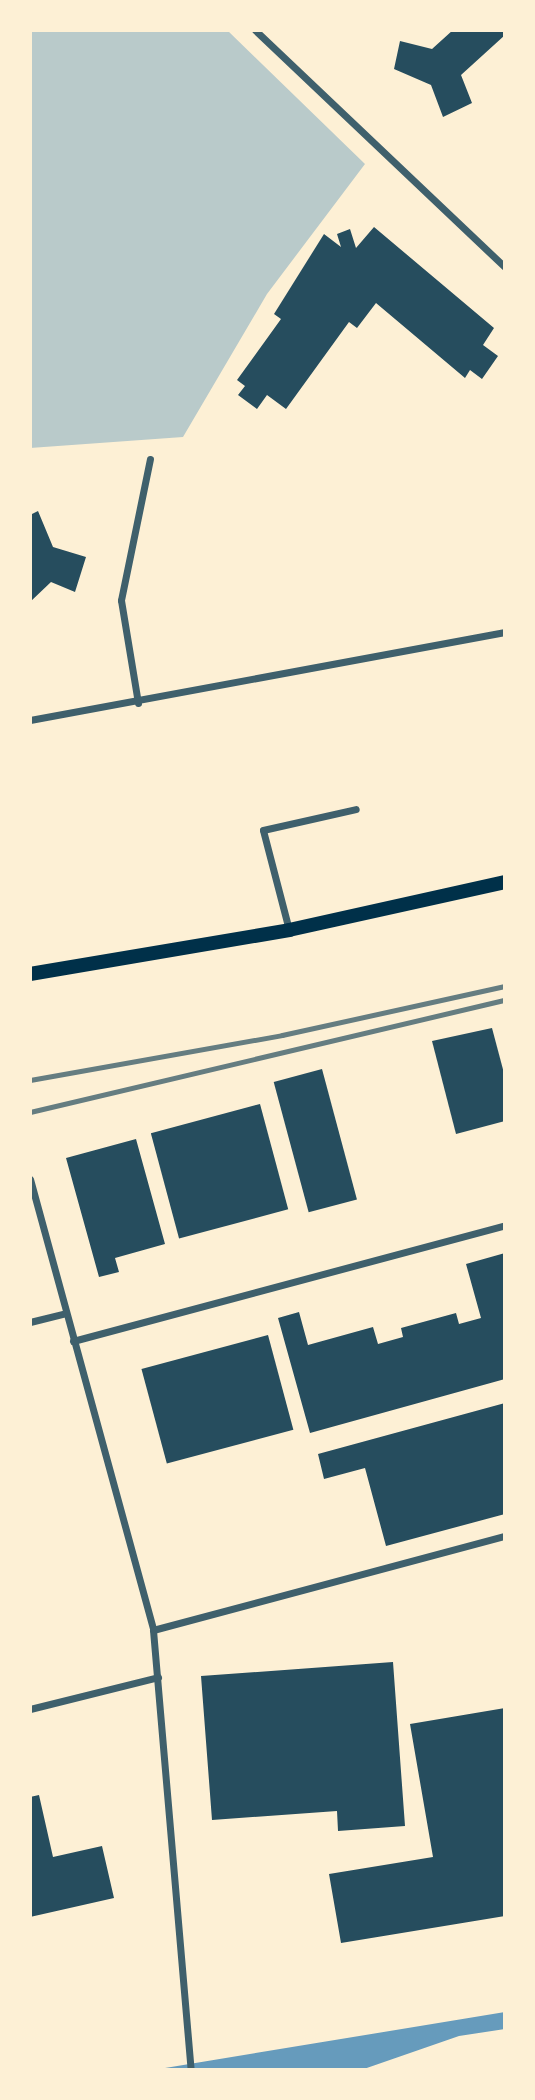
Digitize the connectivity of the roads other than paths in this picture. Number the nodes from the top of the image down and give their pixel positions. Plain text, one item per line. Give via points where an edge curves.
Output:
1 (255, 30) edge
2 (505, 267) edge
3 (150, 459) dead end
4 (505, 632) edge
5 (138, 703) junction
6 (30, 720) edge
7 (356, 809) dead end
8 (505, 882) edge
9 (289, 930) junction
10 (30, 974) edge
11 (30, 1179) edge
12 (505, 1224) edge
13 (66, 1313) junction
14 (30, 1322) edge
15 (73, 1341) junction
16 (505, 1536) edge
17 (153, 1630) junction
18 (158, 1677) junction
19 (30, 1709) edge
20 (191, 2070) edge

1 - 2 street
3 - 5 street via 121,600
4 - 5 street
5 - 6 street
7 - 9 street via 263,830
8 - 9 main road
9 - 10 main road
11 - 13 street
12 - 15 street
13 - 14 street
13 - 15 street
15 - 17 street
16 - 17 street
17 - 18 street
18 - 19 street
18 - 20 street

